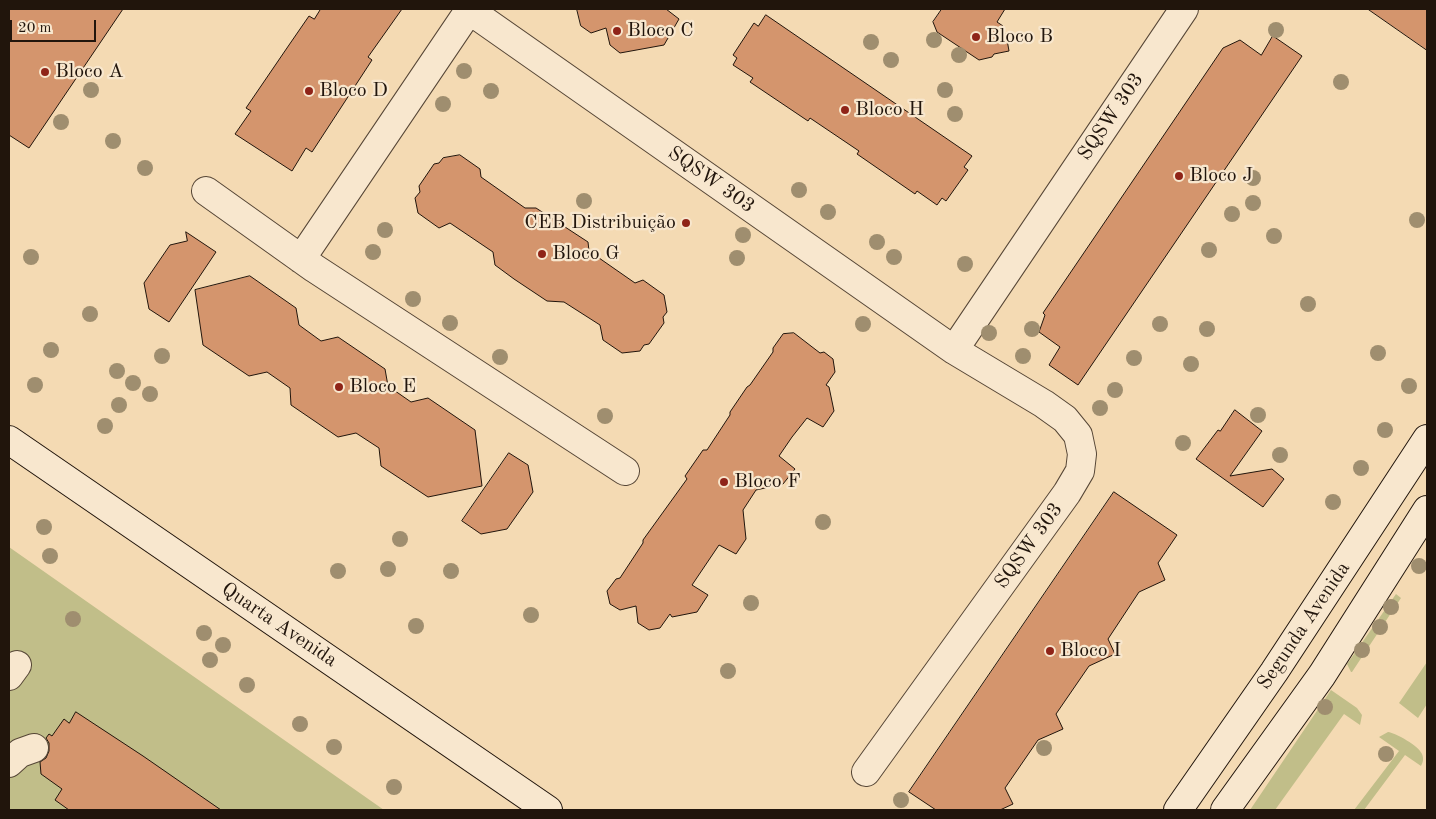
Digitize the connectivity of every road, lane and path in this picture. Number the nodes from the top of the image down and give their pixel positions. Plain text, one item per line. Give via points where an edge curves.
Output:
1 (469, 9) edge
2 (1184, 9) edge
3 (206, 191) dead end
4 (301, 259) junction
5 (954, 350) junction
6 (1427, 439) edge
7 (9, 440) edge
8 (625, 471) dead end
9 (1427, 510) edge
10 (34, 748) dead end
11 (9, 763) edge
12 (866, 772) dead end
13 (548, 810) edge
14 (1178, 810) edge
15 (1225, 810) edge

1 - 4 street, SQSW 303
1 - 5 street, SQSW 303
2 - 5 street, SQSW 303
3 - 4 street
4 - 8 street
5 - 12 street, SQSW 303 via 1065,419 1078,435 1082,454 1080,471
6 - 14 street, Segunda Avenida via 1274,672
7 - 13 street, Quarta Avenida
9 - 15 street, Segunda Avenida via 1322,675
10 - 11 street via 20,753

